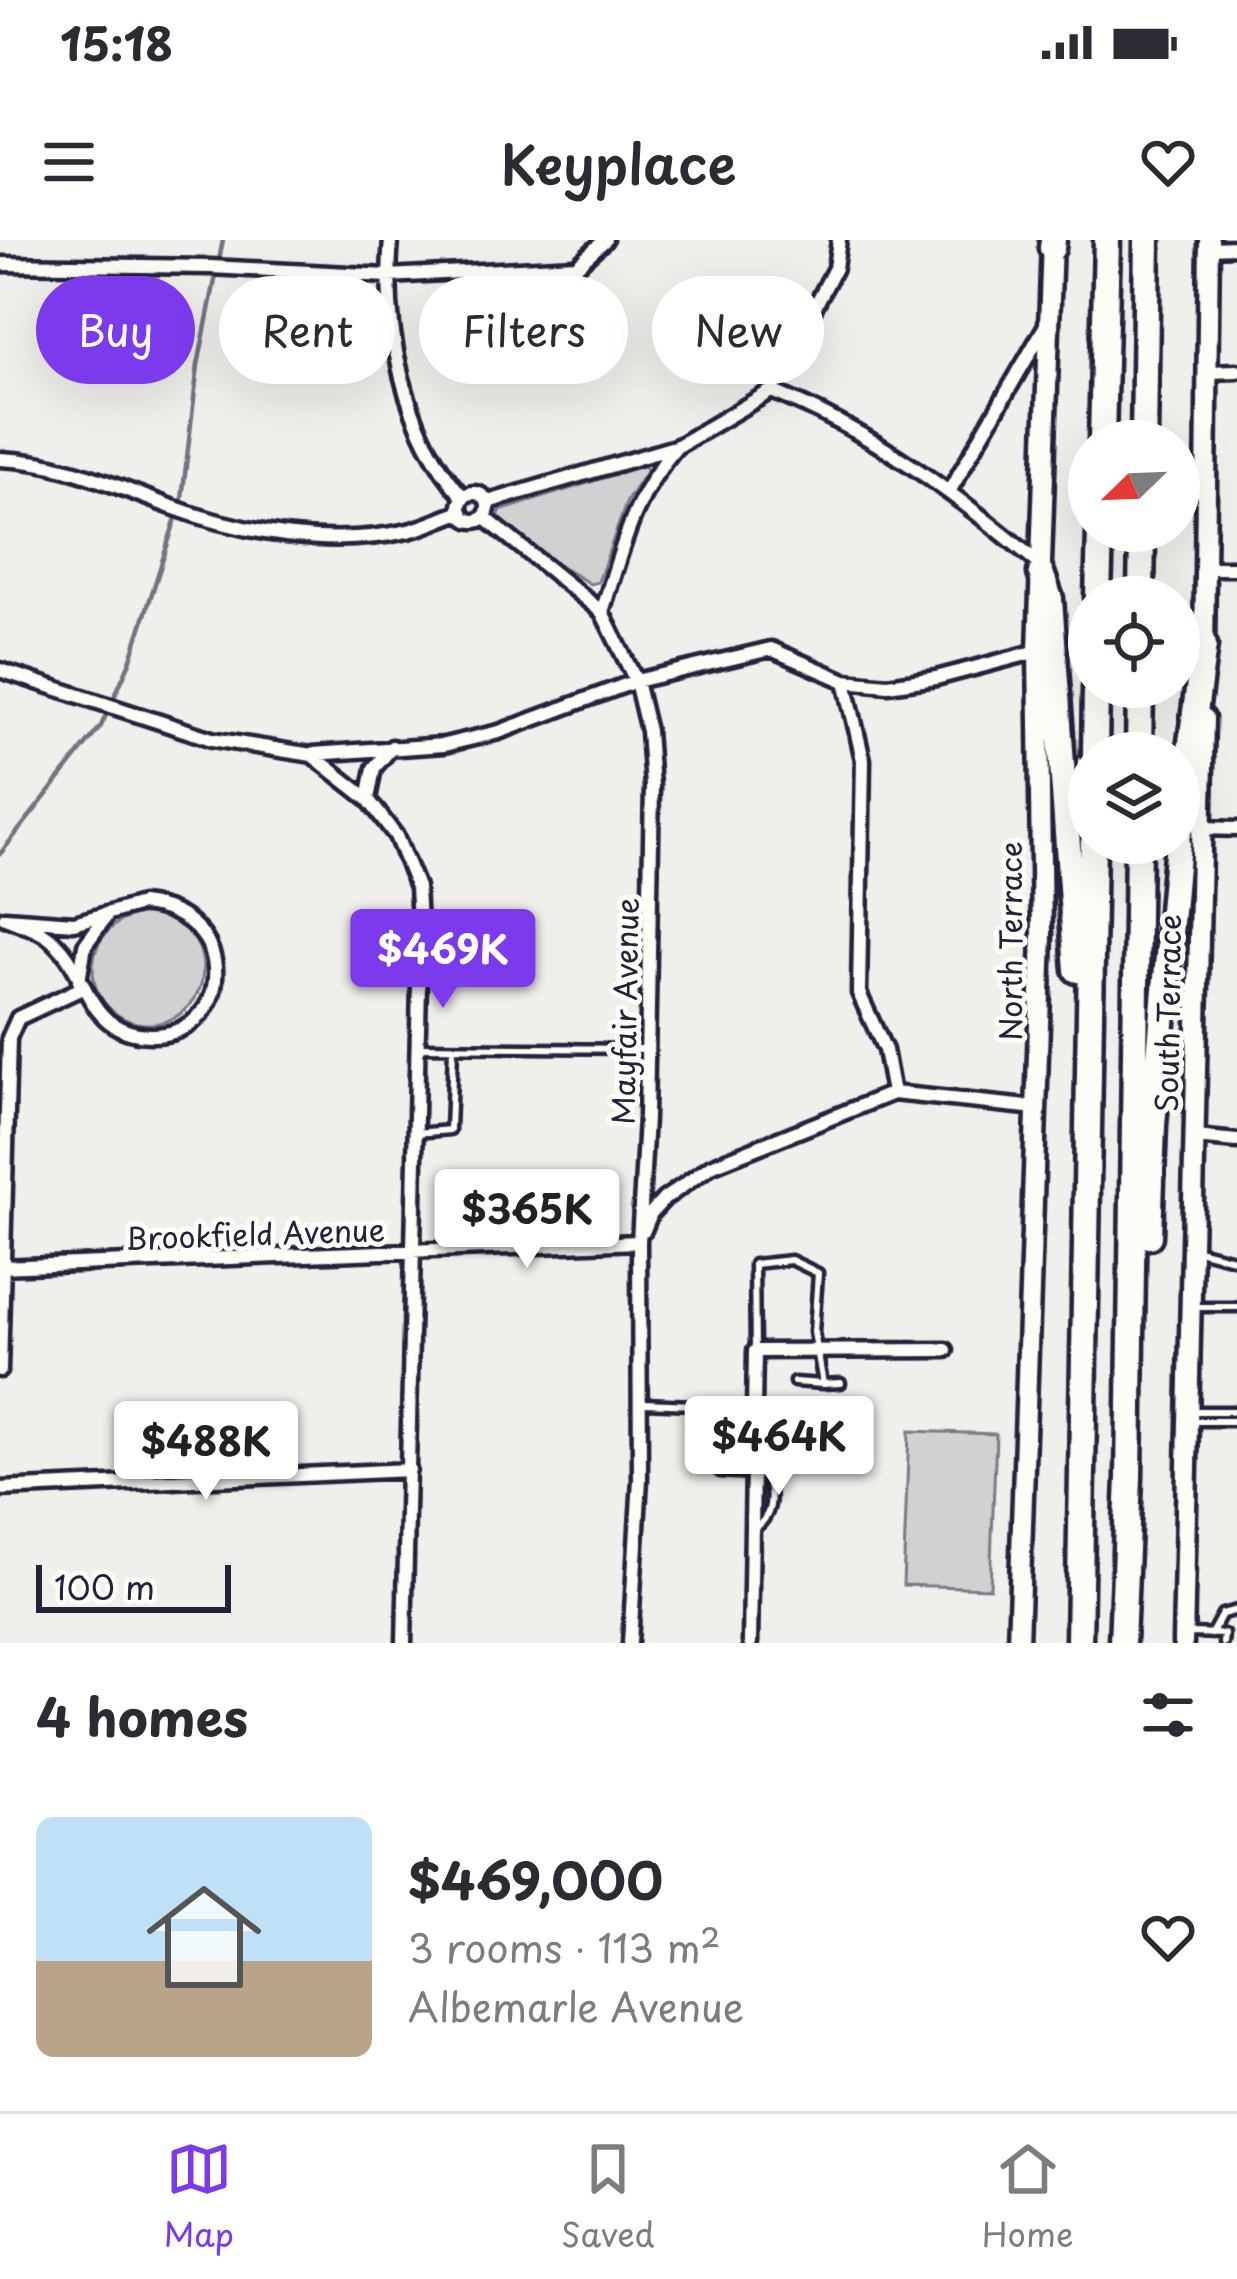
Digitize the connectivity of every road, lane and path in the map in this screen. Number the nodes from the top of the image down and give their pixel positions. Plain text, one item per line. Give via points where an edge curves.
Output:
1 (391, 240) edge
2 (605, 240) edge
3 (839, 240) edge
4 (1107, 240) edge
5 (1148, 240) edge
6 (1052, 243) edge
7 (1209, 244) edge
8 (1237, 248) edge
9 (0, 264) edge
10 (388, 276) junction
11 (1052, 314) junction
12 (395, 336) edge
13 (1237, 371) edge
14 (1209, 372) junction
15 (771, 391) junction
16 (1103, 420) edge
17 (1144, 420) edge
18 (678, 446) junction
19 (0, 459) edge
20 (950, 490) junction
21 (462, 504) junction
22 (486, 510) junction
23 (1205, 568) junction
24 (1237, 568) edge
25 (1041, 569) junction
26 (602, 612) junction
27 (1204, 645) joint
28 (1038, 651) junction
29 (0, 670) edge
30 (636, 681) junction
31 (845, 681) junction
32 (1198, 732) edge
33 (392, 747) junction
34 (312, 754) junction
35 (368, 799) junction
36 (1237, 829) edge
37 (1200, 830) edge
38 (1093, 864) edge
39 (1138, 864) edge
40 (1176, 864) edge
41 (1193, 864) edge
42 (110, 912) junction
43 (3, 920) edge
44 (81, 985) junction
45 (418, 1047) junction
46 (453, 1047) junction
47 (647, 1049) junction
48 (893, 1093) junction
49 (1037, 1108) junction
50 (1088, 1123) junction
51 (416, 1133) junction
52 (1195, 1137) junction
53 (1237, 1141) edge
54 (639, 1242) junction
55 (1192, 1249) junction
56 (412, 1251) junction
57 (1237, 1260) edge
58 (1, 1266) edge
59 (1191, 1307) junction
60 (1237, 1307) edge
61 (946, 1350) dead end
62 (755, 1351) junction
63 (815, 1351) junction
64 (0, 1370) edge
65 (794, 1382) dead end
66 (841, 1383) dead end
67 (824, 1384) junction
68 (640, 1403) junction
69 (720, 1406) dead end
70 (1237, 1412) edge
71 (1189, 1416) junction
72 (1237, 1421) edge
73 (755, 1468) junction
74 (409, 1470) junction
75 (720, 1472) dead end
76 (1130, 1478) junction
77 (0, 1489) edge
78 (1237, 1610) edge
79 (1211, 1634) junction
80 (1183, 1638) edge
81 (404, 1643) edge
82 (630, 1643) edge
83 (750, 1643) edge
84 (1018, 1643) edge
85 (1079, 1643) edge
86 (1122, 1643) edge
87 (1223, 1643) edge

1 - 10 street
2 - 10 street via 576,266
3 - 15 street via 835,268
4 - 16 highway
5 - 17 highway
6 - 11 street, North Terrace
7 - 8 street
7 - 14 street
9 - 10 street
11 - 20 street
11 - 25 street, North Terrace
12 - 21 street via 412,413
13 - 14 street
14 - 23 street
15 - 18 street
15 - 20 street via 825,412
18 - 22 street
18 - 26 street via 635,506
19 - 21 street via 67,467 178,509 317,539 410,530
20 - 25 street
21 - 22 street via 477,493
21 - 22 street via 471,521
22 - 26 street, Mayfair Avenue
23 - 24 street
23 - 27 street
25 - 28 street, North Terrace
25 - 50 highway via 1050,599
26 - 30 street, Mayfair Avenue
27 - 32 highway
28 - 31 street via 936,678
28 - 49 street, North Terrace
29 - 34 street via 212,739
30 - 31 street via 771,649
30 - 33 street via 499,732
30 - 47 street, Mayfair Avenue via 652,786
31 - 48 street via 863,760 859,993 885,1050
33 - 34 street
33 - 35 street via 374,768
34 - 35 street
35 - 45 street via 396,836 417,887
36 - 37 street
38 - 50 highway
39 - 76 highway
40 - 76 highway
41 - 52 street, South Terrace
42 - 43 street via 74,922
42 - 44 street via 85,945
42 - 44 street via 142,904 192,920 212,950 217,979 207,1006 176,1030 152,1035 108,1022
43 - 44 street via 50,938
44 - 58 street via 12,1028
45 - 46 lane
45 - 51 street
46 - 47 lane
46 - 51 lane via 451,1130
47 - 54 street, Mayfair Avenue
48 - 49 street
48 - 54 street via 711,1166 664,1199
49 - 84 street, North Terrace
50 - 85 highway
51 - 56 street
52 - 53 street
52 - 55 street, South Terrace
54 - 56 street, Brookfield Avenue
54 - 68 street, Mayfair Avenue
55 - 57 lane
55 - 59 street, South Terrace
56 - 58 street, Brookfield Avenue
56 - 74 street
58 - 64 street
59 - 60 lane
59 - 71 street, South Terrace
61 - 63 street
62 - 63 street
62 - 63 lane via 754,1264 779,1259 818,1273
62 - 73 street
63 - 67 lane
65 - 67 lane
66 - 67 lane
68 - 69 lane
68 - 82 street, Mayfair Avenue
70 - 71 lane
71 - 72 lane
71 - 80 street, South Terrace
73 - 75 lane
73 - 83 street
74 - 77 street
74 - 81 street
76 - 86 highway
78 - 79 lane via 1222,1614
79 - 80 lane
79 - 87 lane via 1224,1634

